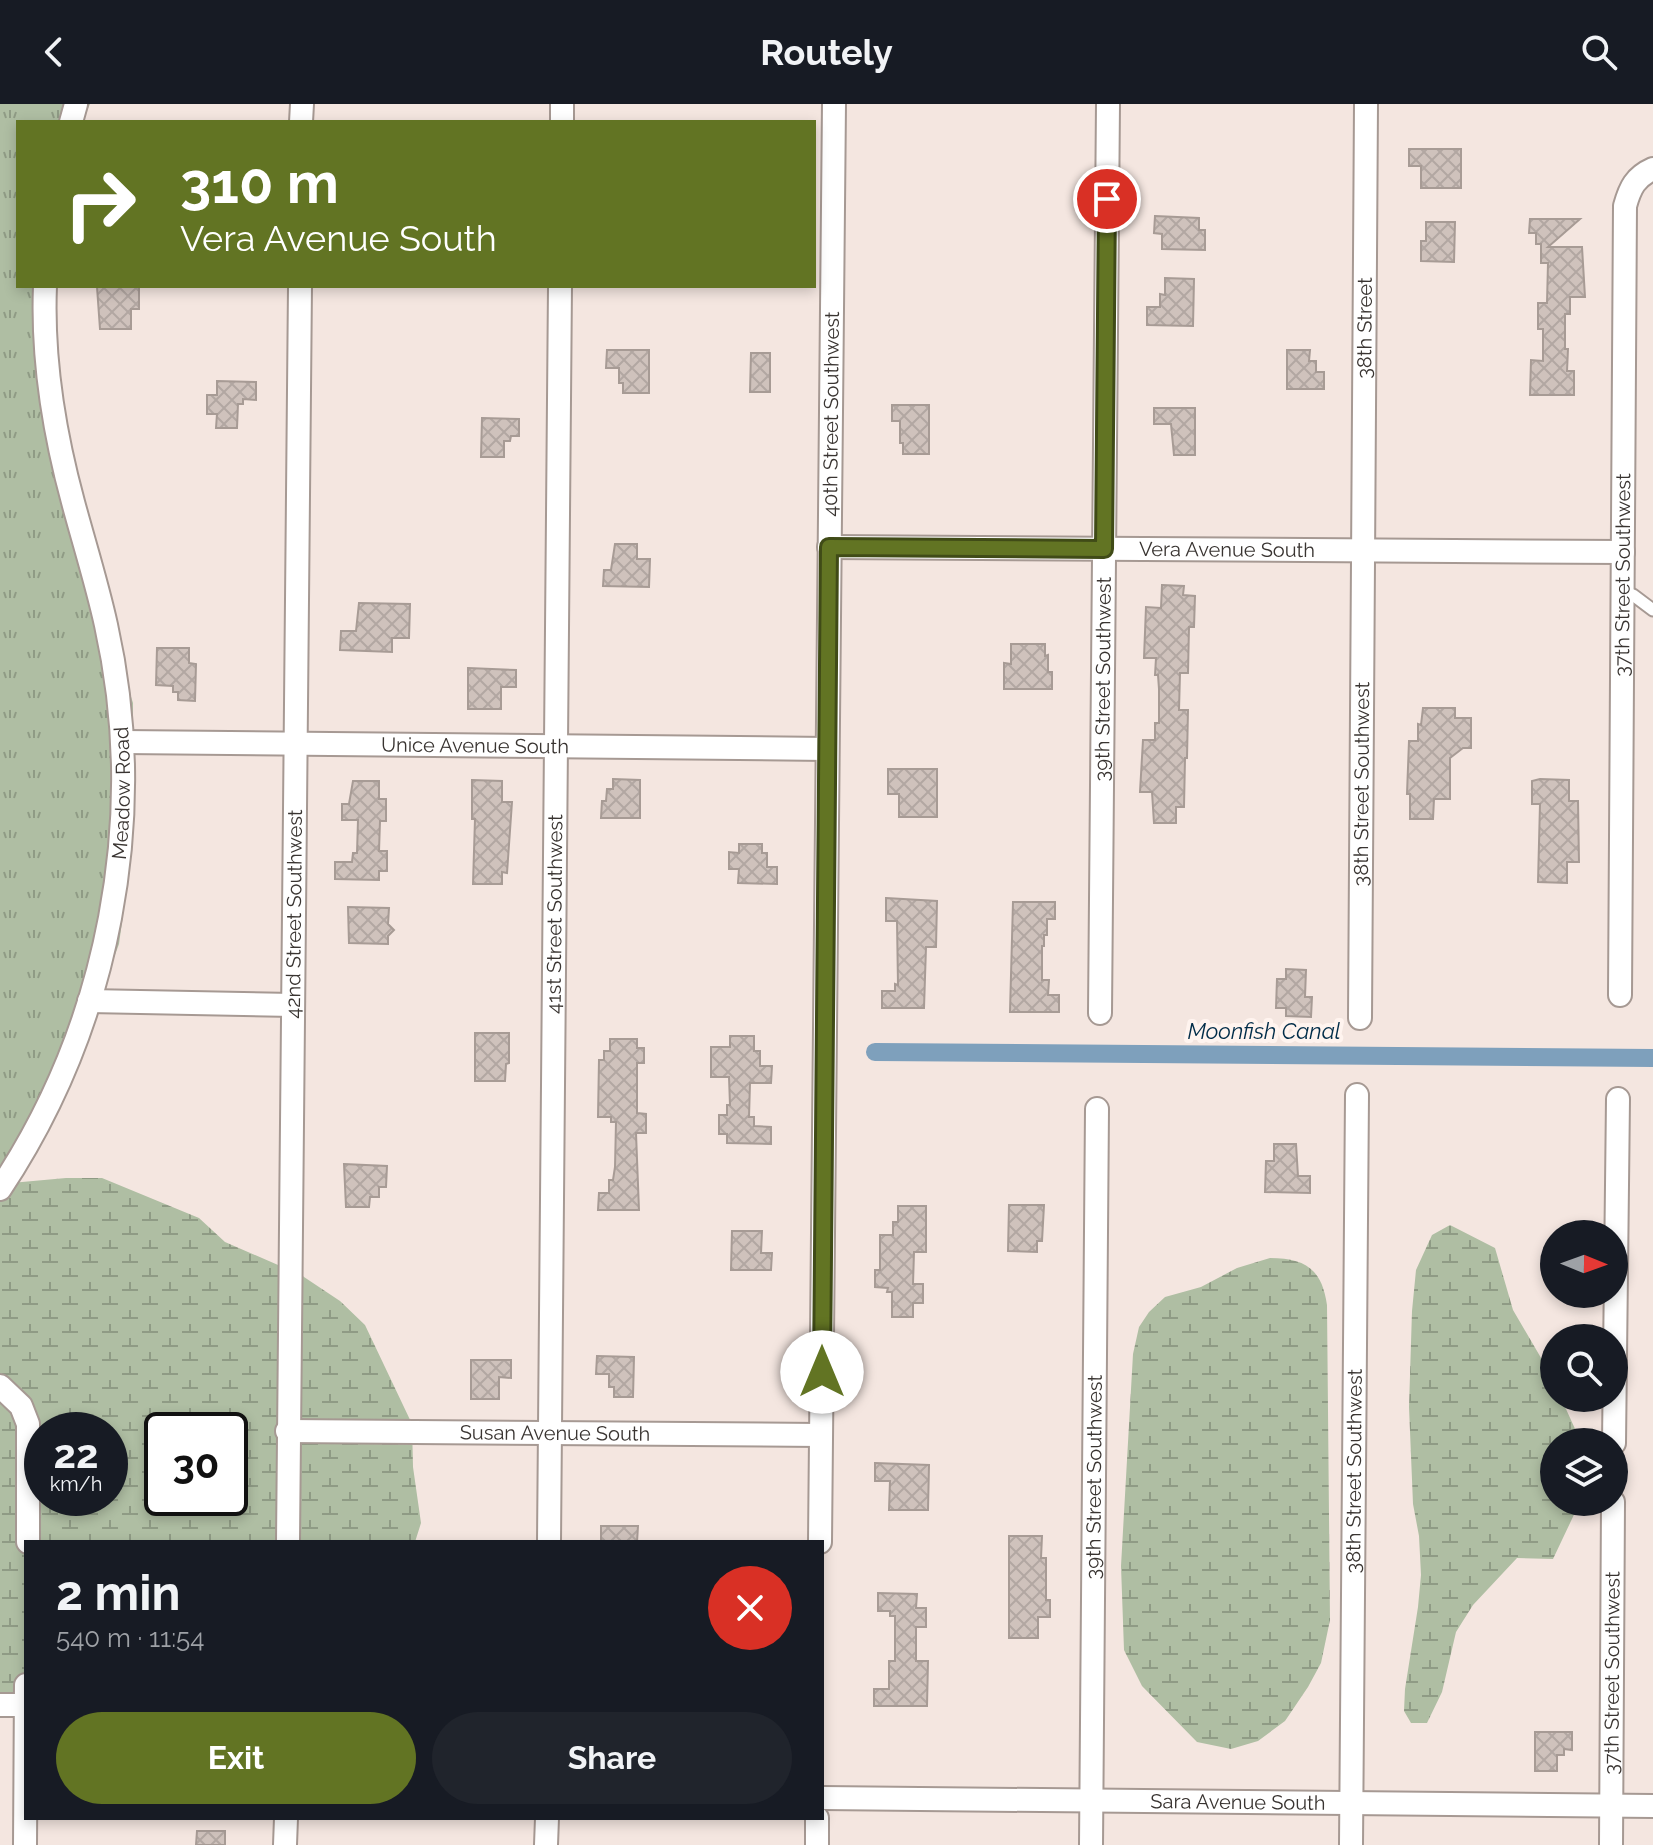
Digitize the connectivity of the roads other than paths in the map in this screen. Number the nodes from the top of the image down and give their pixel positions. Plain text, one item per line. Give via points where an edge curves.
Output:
1 (834, 104) edge
2 (1108, 104) edge
3 (1366, 104) edge
4 (1653, 169) edge
5 (45, 288) edge
6 (300, 288) edge
7 (560, 288) edge
8 (829, 547) junction
9 (1104, 549) junction
10 (1363, 551) junction
11 (1623, 552) junction
12 (1623, 591) junction
13 (1653, 610) edge
14 (123, 742) junction
15 (296, 743) junction
16 (556, 745) junction
17 (827, 749) junction
18 (1620, 995) dead end
19 (89, 1001) junction
20 (293, 1005) junction
21 (1100, 1013) dead end
22 (1360, 1018) dead end
23 (1357, 1095) dead end
24 (1618, 1099) dead end
25 (1097, 1109) dead end
26 (0, 1189) edge
27 (0, 1386) edge
28 (1614, 1428) edge
29 (287, 1431) junction
30 (550, 1433) junction
31 (821, 1435) junction
32 (1613, 1516) edge
33 (28, 1540) edge
34 (288, 1540) edge
35 (549, 1540) edge
36 (820, 1540) edge
37 (0, 1705) edge
38 (24, 1705) edge
39 (824, 1798) edge
40 (1092, 1800) junction
41 (1351, 1801) junction
42 (1611, 1805) junction
43 (1653, 1806) edge
44 (25, 1820) edge
45 (286, 1820) edge
46 (547, 1820) edge
47 (817, 1820) edge
48 (25, 1845) edge
49 (285, 1845) edge
50 (546, 1845) edge
51 (817, 1845) edge
52 (1091, 1845) edge
53 (1351, 1845) edge
54 (1611, 1845) edge

1 - 8 street, 40th Street Southwest
2 - 9 street, 39th Street Southwest
3 - 10 street, 38th Street
4 - 11 street, 37th Street Southwest via 1630,188 1625,206
5 - 14 street, Meadow Road via 57,434 107,628
6 - 15 street, 42nd Street Southwest
7 - 16 street, 41st Street Southwest
8 - 9 street, Vera Avenue South
8 - 17 street, 40th Street Southwest
9 - 10 street, Vera Avenue South
9 - 21 street, 39th Street Southwest
10 - 11 street, Vera Avenue South
10 - 22 street, 38th Street Southwest
11 - 12 street, 37th Street Southwest
12 - 13 lane
12 - 18 street, 37th Street Southwest
14 - 15 street, Unice Avenue South
14 - 19 street, Meadow Road via 115,891
15 - 16 street, Unice Avenue South
15 - 20 street, 42nd Street Southwest
16 - 17 street, Unice Avenue South
16 - 30 street, 41st Street Southwest
17 - 31 street, 40th Street Southwest
19 - 20 street
19 - 26 street, Meadow Road via 57,1090
20 - 29 street, 42nd Street Southwest
23 - 41 street, 38th Street Southwest
24 - 28 street
25 - 40 street, 39th Street Southwest
27 - 33 street via 21,1406 28,1424
29 - 30 street, Susan Avenue South
29 - 34 street, 42nd Street Southwest
30 - 31 street, Susan Avenue South
30 - 35 street, 41st Street Southwest
31 - 36 street, 40th Street Southwest
32 - 42 street, 37th Street Southwest
37 - 38 street
39 - 40 street, Sara Avenue South
40 - 41 street, Sara Avenue South
40 - 52 street, 39th Street Southwest
41 - 42 street, Sara Avenue South
41 - 53 street, 38th Street Southwest
42 - 43 street, Sara Avenue South
42 - 54 street, 37th Street Southwest
44 - 48 street
45 - 49 street
46 - 50 street
47 - 51 street

